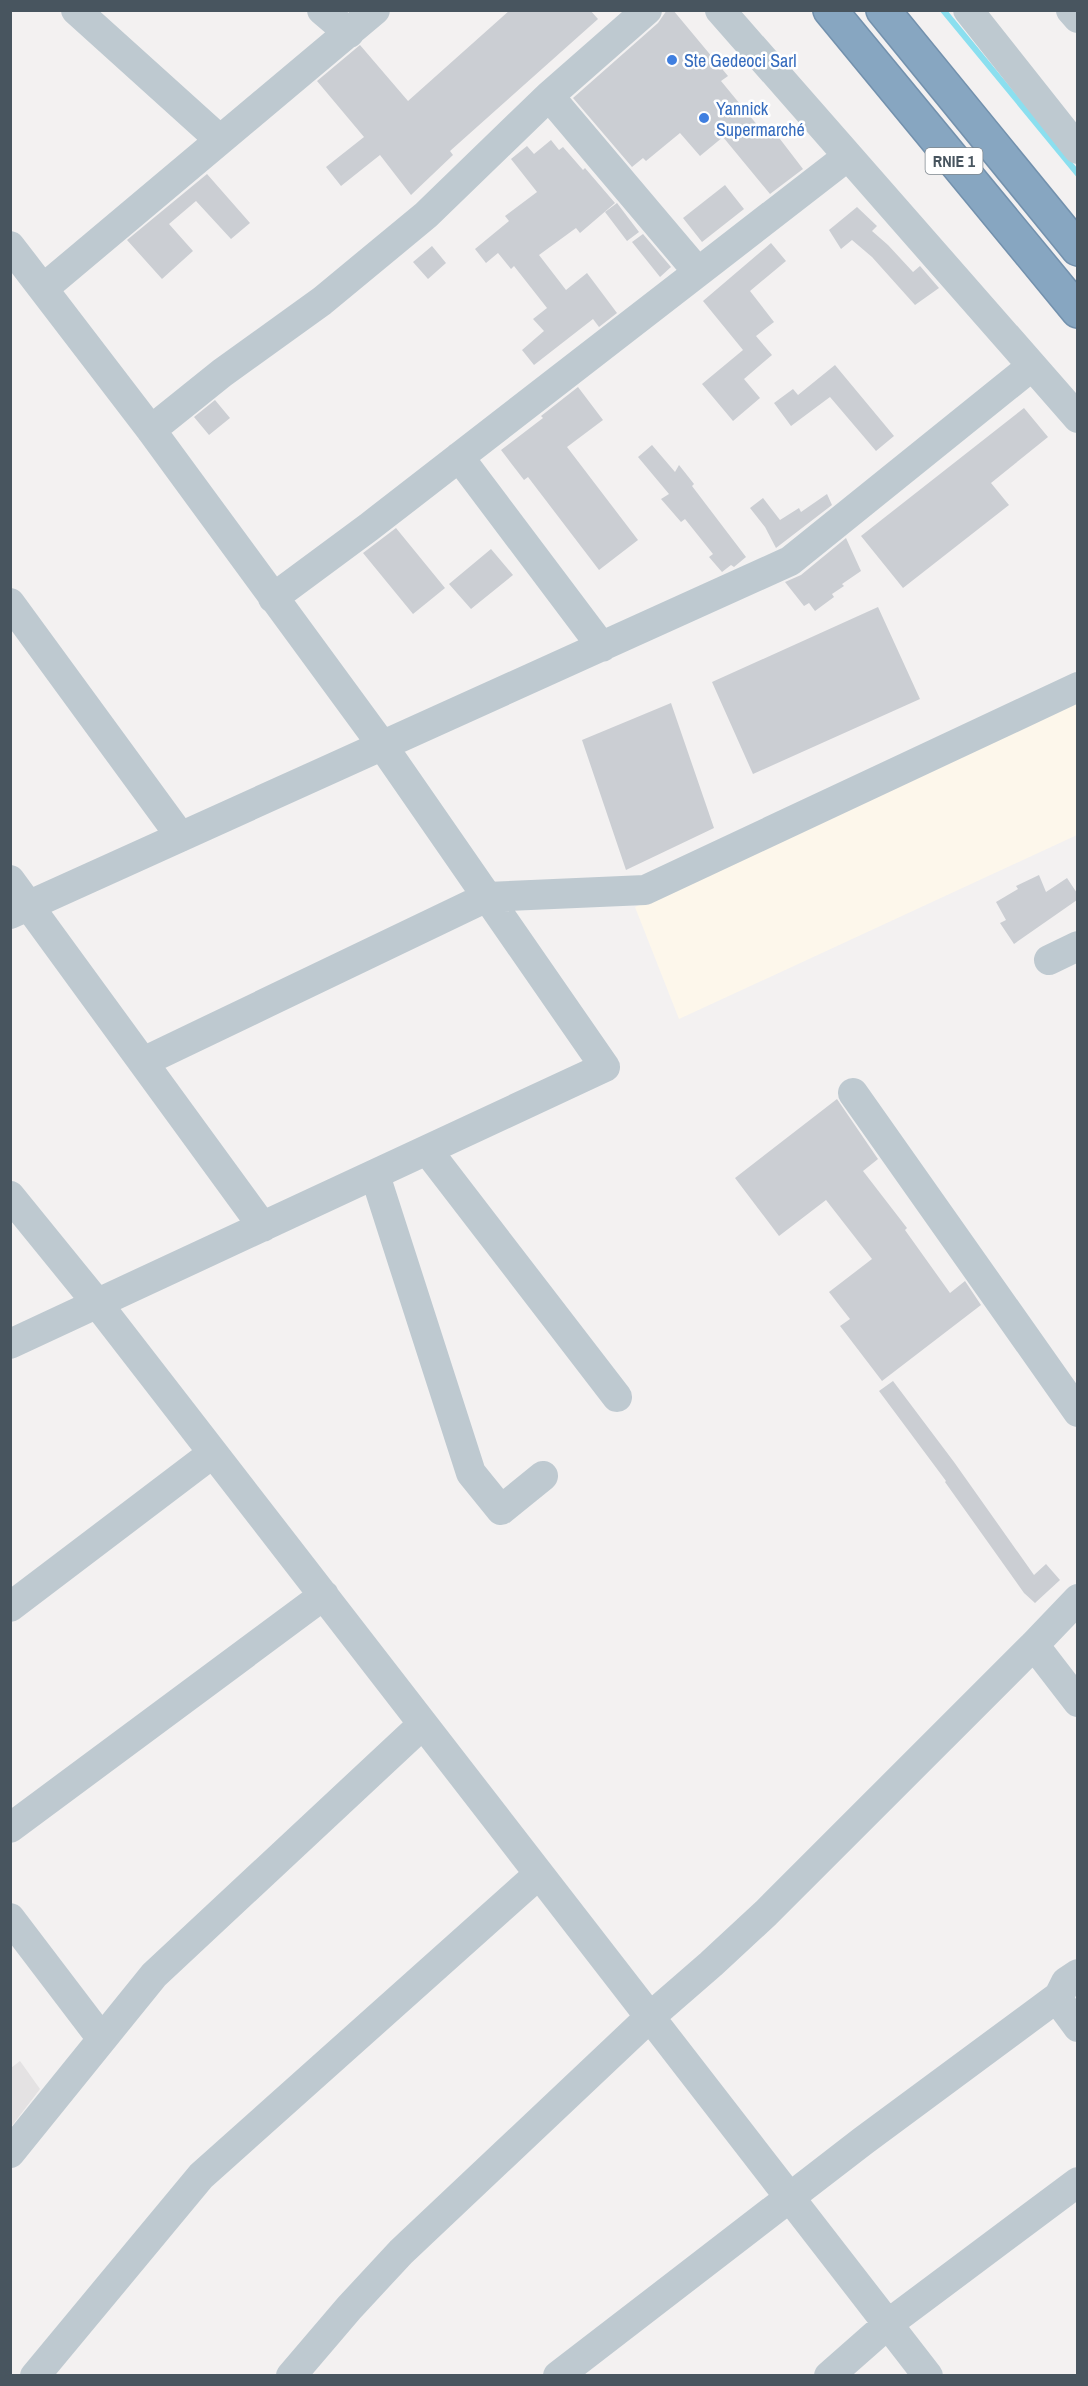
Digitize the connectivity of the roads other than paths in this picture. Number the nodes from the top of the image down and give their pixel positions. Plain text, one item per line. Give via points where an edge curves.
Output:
1 (76, 10) edge
2 (322, 10) edge
3 (375, 10) edge
4 (647, 10) edge
5 (720, 10) edge
6 (830, 10) edge
7 (883, 10) edge
8 (968, 10) edge
9 (1071, 10) edge
10 (1077, 18) edge
11 (349, 33) junction
12 (549, 96) junction
13 (220, 140) junction
14 (1077, 149) edge
15 (848, 156) junction
16 (10, 246) edge
17 (1077, 248) edge
18 (698, 272) junction
19 (44, 288) junction
20 (1077, 311) edge
21 (1032, 366) junction
22 (1077, 418) edge
23 (152, 430) junction
24 (459, 457) junction
25 (273, 598) junction
26 (10, 603) edge
27 (602, 647) junction
28 (1077, 687) edge
29 (382, 745) junction
30 (181, 837) junction
31 (10, 880) edge
32 (487, 897) junction
33 (19, 910) edge
34 (1077, 946) edge
35 (1049, 960) dead end
36 (142, 1062) junction
37 (853, 1093) dead end
38 (427, 1150) junction
39 (375, 1175) junction
40 (10, 1196) edge
41 (263, 1227) junction
42 (97, 1303) junction
43 (10, 1344) edge
44 (617, 1397) dead end
45 (1077, 1412) edge
46 (213, 1453) junction
47 (543, 1476) dead end
48 (324, 1595) junction
49 (1077, 1599) edge
50 (10, 1606) edge
51 (1034, 1645) junction
52 (1077, 1702) edge
53 (423, 1724) junction
54 (10, 1828) edge
55 (539, 1874) junction
56 (10, 1918) edge
57 (1077, 1974) edge
58 (1059, 1996) junction
59 (650, 2017) junction
60 (1077, 2027) edge
61 (102, 2039) junction
62 (10, 2153) edge
63 (1077, 2182) edge
64 (790, 2198) junction
65 (888, 2324) junction
66 (35, 2376) edge
67 (291, 2376) edge
68 (558, 2376) edge
69 (830, 2376) edge
70 (928, 2376) edge

1 - 13 street
2 - 11 street
3 - 11 street
4 - 12 street
5 - 15 street
6 - 20 highway, RNIE 1
7 - 17 highway, RNIE 1
8 - 14 street
9 - 10 street
11 - 13 street
12 - 18 street
12 - 23 street via 417,222 322,301 222,373
13 - 19 street
15 - 18 street
15 - 21 street
16 - 19 street
18 - 24 street
19 - 23 street
21 - 22 street
21 - 27 street via 790,561
23 - 25 street
24 - 25 street
24 - 27 street
25 - 29 street
26 - 30 street
27 - 29 street
28 - 32 street via 645,890
29 - 30 street
29 - 32 street
30 - 33 street
31 - 33 street
32 - 36 street
32 - 38 street via 606,1067
33 - 36 street
34 - 35 street
36 - 41 street
37 - 45 street
38 - 39 street
38 - 44 street
39 - 41 street
39 - 47 street via 471,1473 501,1510
40 - 42 street
41 - 42 street
42 - 43 street
42 - 46 street
46 - 48 street
46 - 50 street
48 - 53 street
48 - 54 street
49 - 51 street
51 - 52 street
51 - 59 street via 766,1913
53 - 55 street
53 - 61 street via 154,1975
55 - 59 street
55 - 66 street via 201,2176
56 - 61 street
57 - 58 street via 1061,1988
58 - 60 street
58 - 64 street
59 - 64 street
59 - 67 street via 401,2252
61 - 62 street
63 - 65 street
64 - 65 street
64 - 68 street
65 - 69 street
65 - 70 street

